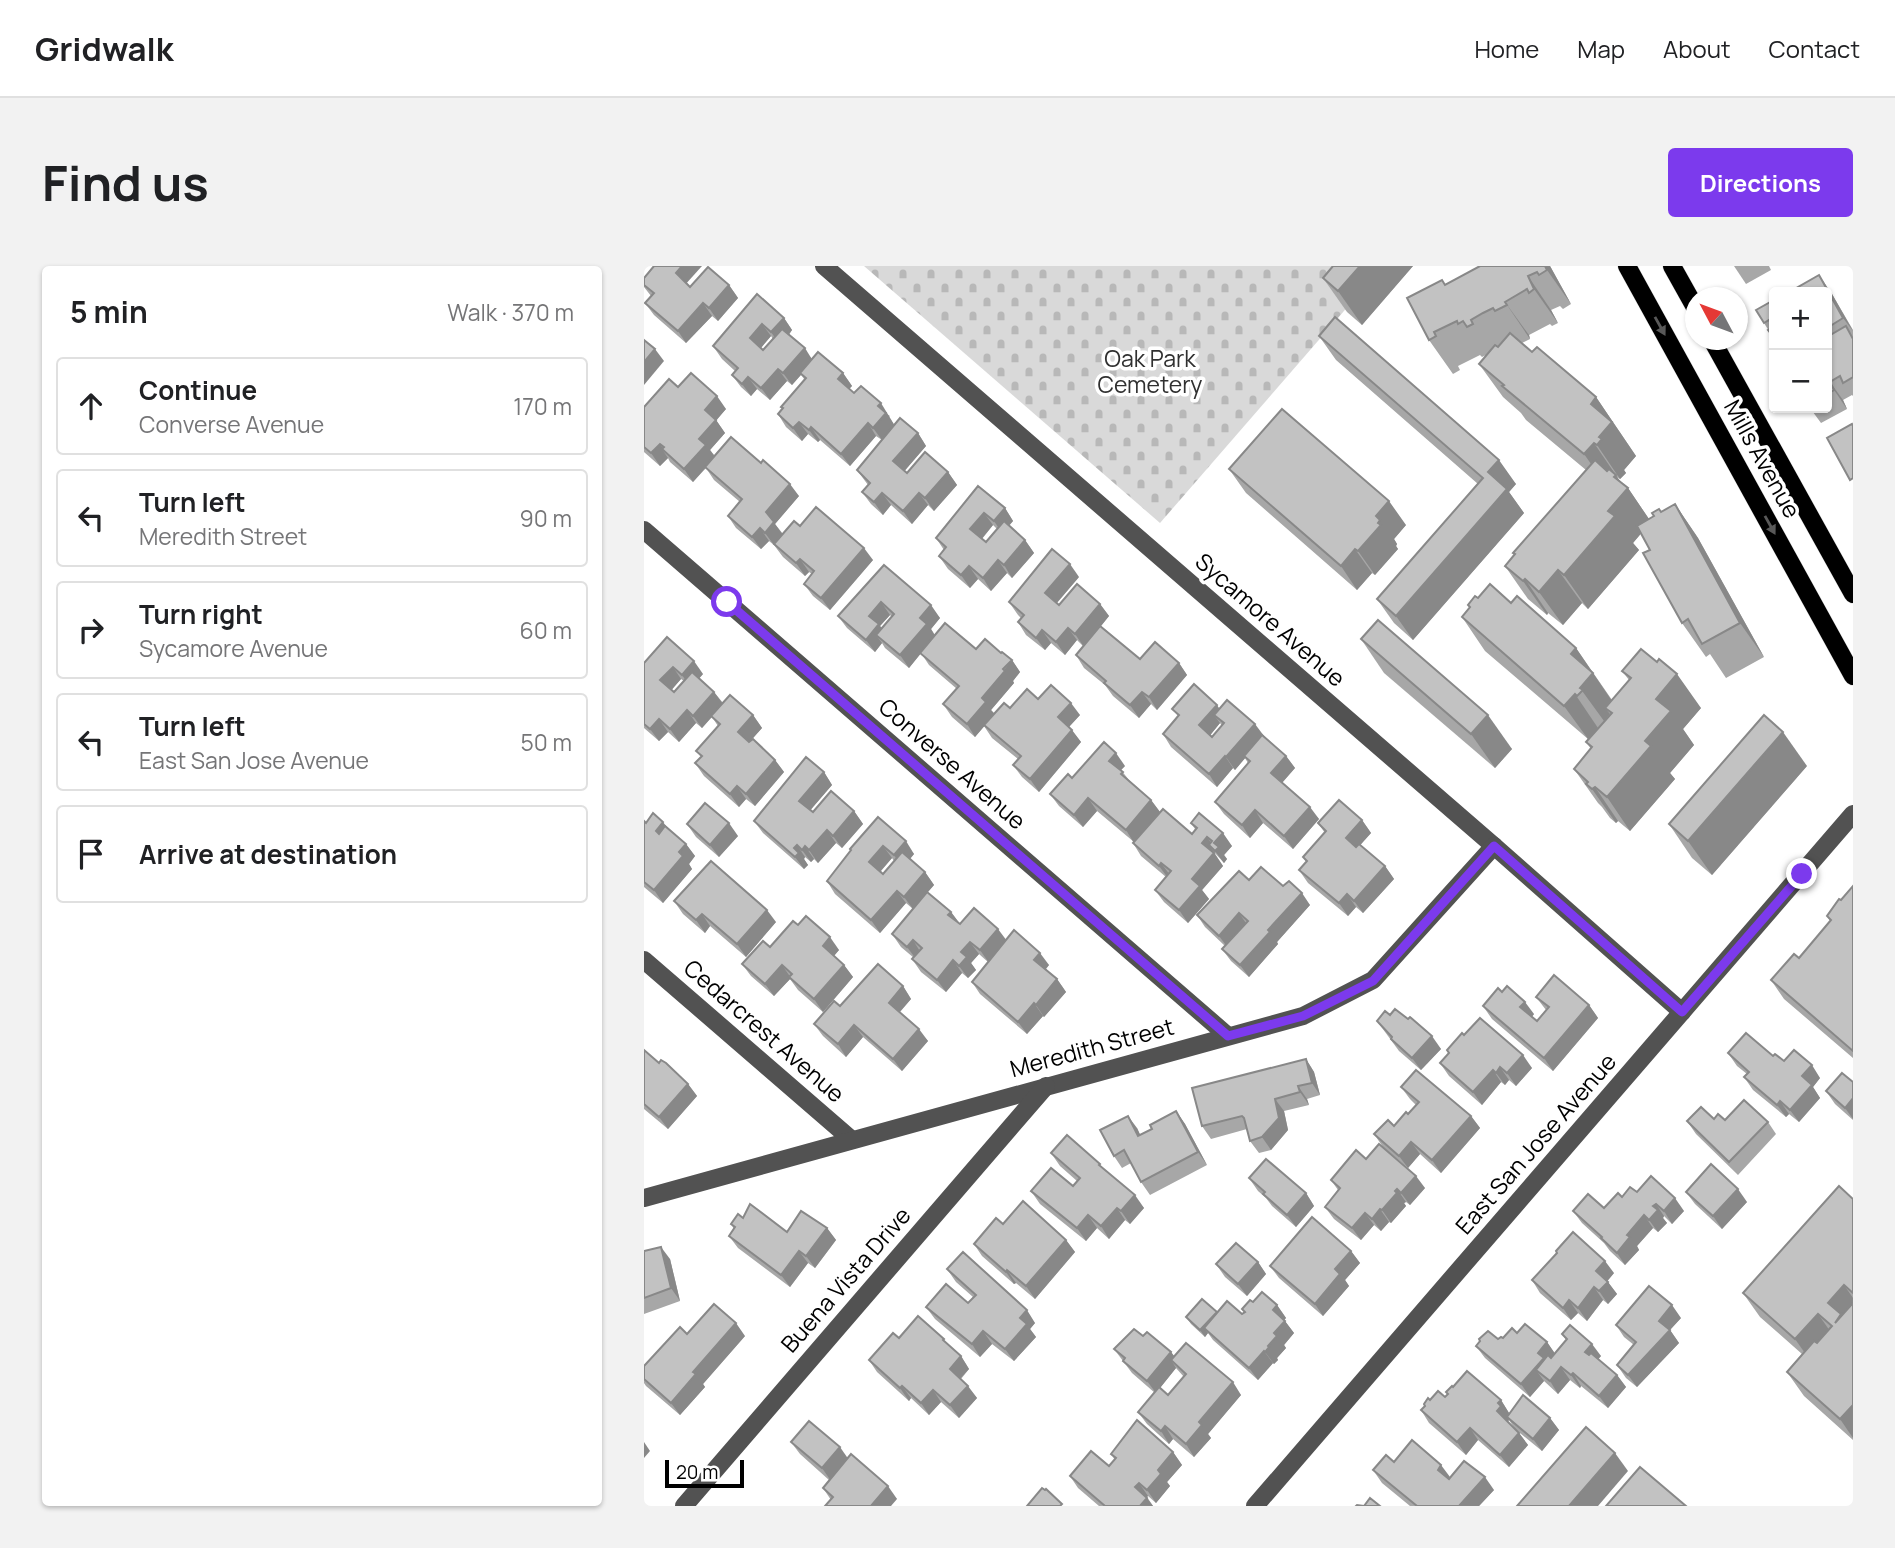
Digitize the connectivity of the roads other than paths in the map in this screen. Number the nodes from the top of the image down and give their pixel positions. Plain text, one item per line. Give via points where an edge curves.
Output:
1 (824, 266) edge
2 (1627, 266) edge
3 (1672, 266) edge
4 (1685, 289) edge
5 (1718, 350) edge
6 (644, 530) edge
7 (1853, 594) edge
8 (1853, 676) edge
9 (1853, 814) edge
10 (1494, 846) junction
11 (644, 960) edge
12 (1682, 1012) junction
13 (1228, 1036) junction
14 (1046, 1086) junction
15 (852, 1140) junction
16 (644, 1198) edge
17 (684, 1506) edge
18 (1255, 1506) edge

1 - 10 street, Sycamore Avenue
2 -> 8 main road, Mills Avenue
3 - 4 main road
5 - 7 main road, Mills Avenue
6 - 13 street, Converse Avenue
9 - 12 street, East San Jose Avenue
10 - 12 street, Sycamore Avenue
10 - 13 street, Meredith Street via 1373,981 1303,1016
11 - 15 street, Cedarcrest Avenue
12 - 18 street, East San Jose Avenue
13 - 14 street, Meredith Street
14 - 15 street, Meredith Street
14 - 17 street, Buena Vista Drive
15 - 16 street, Meredith Street

